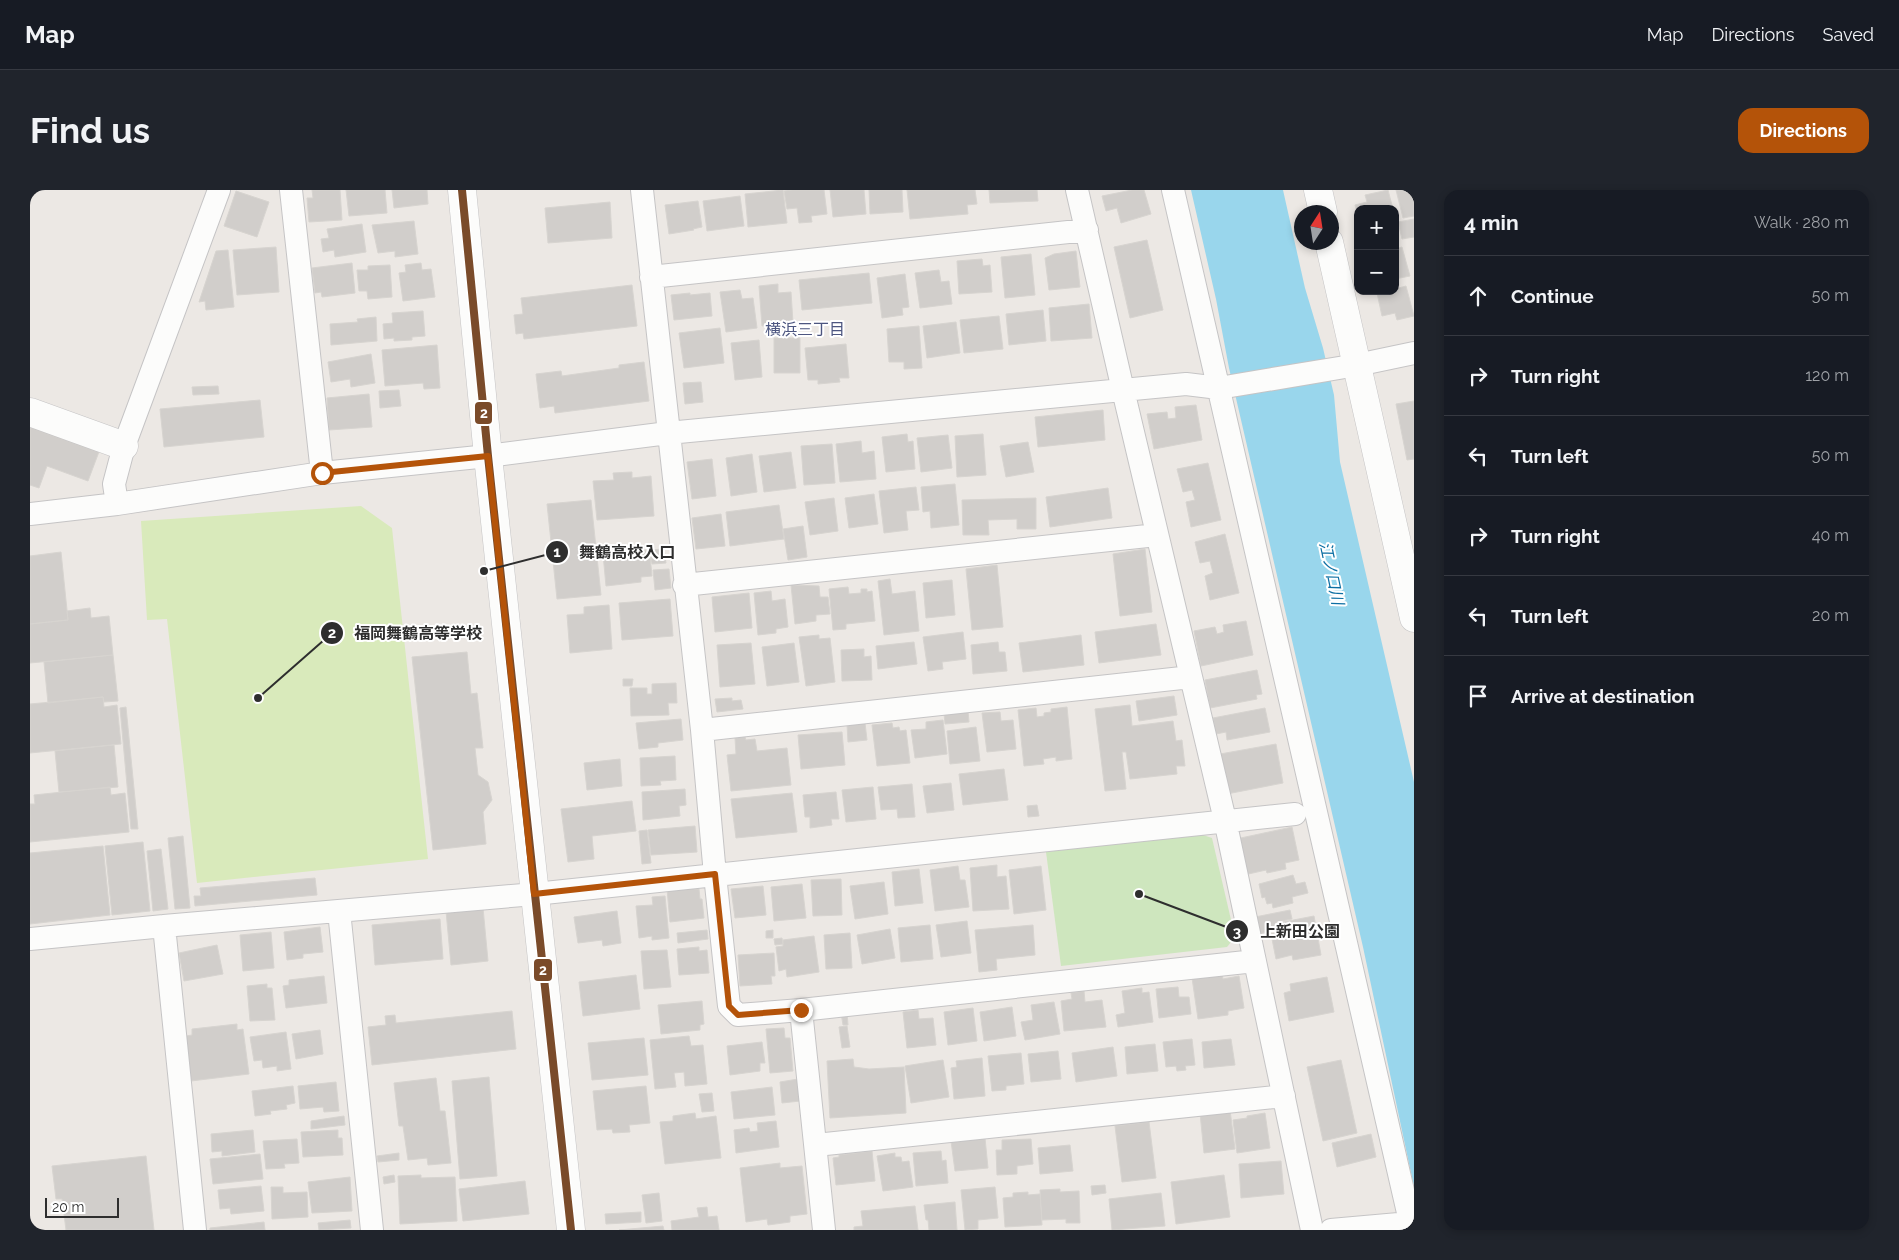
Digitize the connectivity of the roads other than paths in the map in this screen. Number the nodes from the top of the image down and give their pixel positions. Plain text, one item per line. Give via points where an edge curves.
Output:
1 (219, 190) edge
2 (291, 190) edge
3 (462, 190) edge
4 (642, 190) edge
5 (1078, 190) edge
6 (1174, 190) edge
7 (1318, 190) edge
8 (1321, 205) edge
9 (1086, 230) junction
10 (1331, 250) edge
11 (651, 277) junction
12 (1414, 353) edge
13 (1357, 366) junction
14 (1219, 388) junction
15 (1122, 390) junction
16 (30, 412) edge
17 (668, 433) junction
18 (124, 446) junction
19 (488, 456) junction
20 (322, 473) junction
21 (117, 504) junction
22 (30, 514) edge
23 (1157, 534) junction
24 (684, 585) junction
25 (1414, 618) edge
26 (1191, 677) junction
27 (702, 730) junction
28 (1295, 814) dead end
29 (1225, 820) junction
30 (715, 874) junction
31 (534, 894) junction
32 (339, 911) junction
33 (164, 926) junction
34 (30, 940) edge
35 (1255, 961) junction
36 (801, 1010) junction
37 (1284, 1096) junction
38 (816, 1145) junction
39 (1411, 1227) edge
40 (195, 1230) edge
41 (372, 1230) edge
42 (571, 1230) edge
43 (824, 1230) edge
44 (1312, 1230) edge
45 (1331, 1230) edge

1 - 18 street
2 - 20 street
3 - 19 street
4 - 11 street
5 - 9 street
6 - 14 street
7 - 8 street
9 - 11 street
9 - 15 street
10 - 13 street
11 - 17 street
12 - 13 street
13 - 14 street
13 - 25 street
14 - 15 street via 1186,384
14 - 39 street
15 - 17 street
15 - 23 street
16 - 18 street
17 - 19 street
17 - 24 street
18 - 21 street via 114,484
19 - 20 street
19 - 31 street
20 - 21 street
21 - 22 street
23 - 24 street
23 - 26 street
24 - 27 street
26 - 27 street
26 - 29 street
27 - 30 street
28 - 29 street
29 - 30 street
29 - 35 street
30 - 31 street
30 - 36 street via 729,1006 738,1015
31 - 32 street
31 - 42 street
32 - 33 street
32 - 41 street
33 - 34 street
33 - 40 street
35 - 36 street
35 - 37 street
36 - 38 street
37 - 38 street
37 - 44 street
38 - 43 street
39 - 45 street

